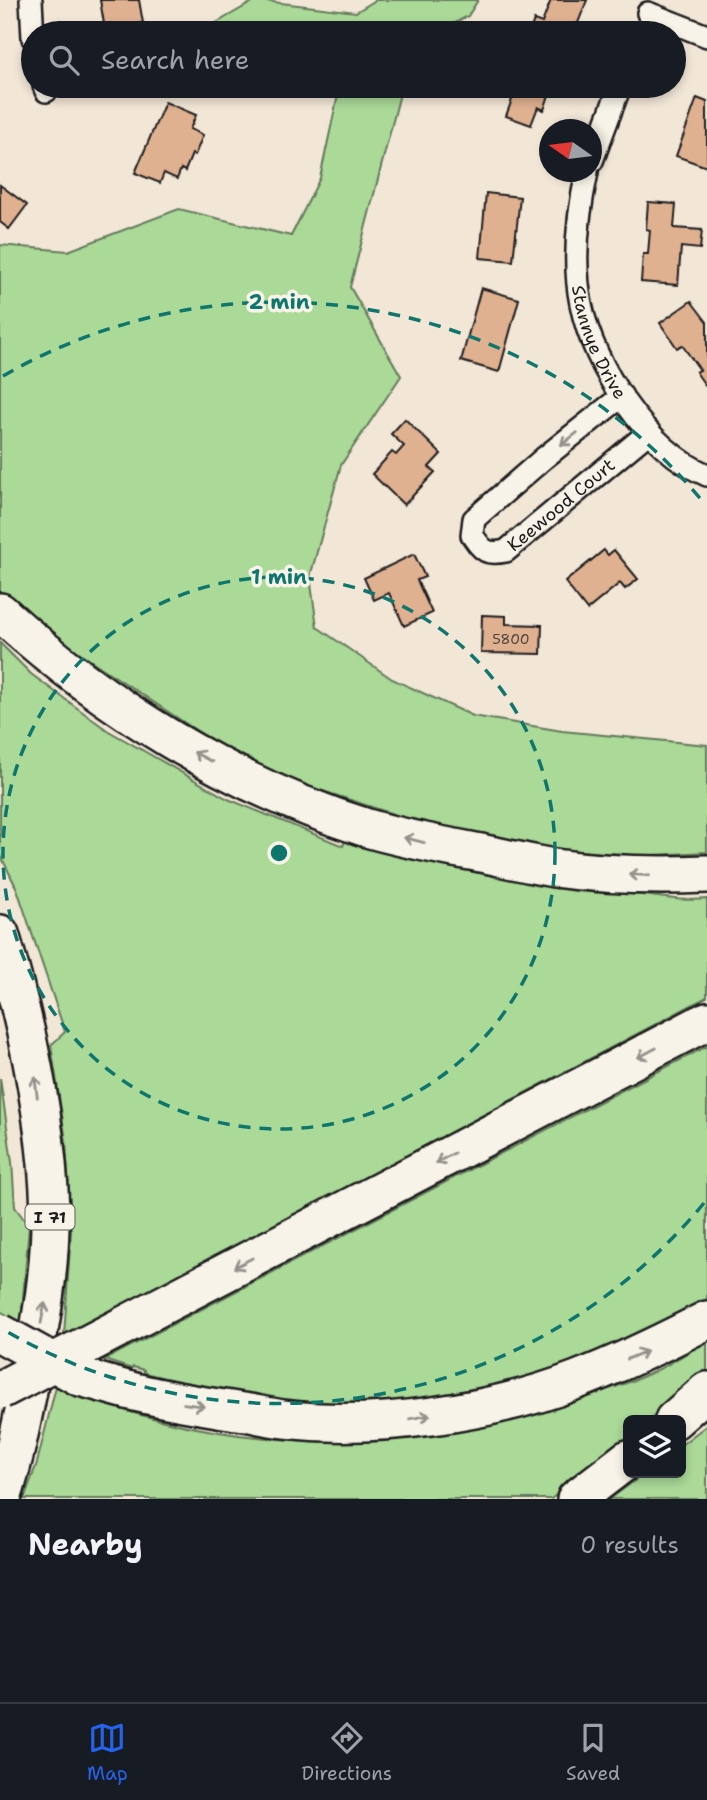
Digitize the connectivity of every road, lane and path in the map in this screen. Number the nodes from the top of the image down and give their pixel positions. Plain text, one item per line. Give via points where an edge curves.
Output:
1 (31, 0) edge
2 (650, 7) edge
3 (32, 21) edge
4 (678, 21) edge
5 (686, 25) edge
6 (707, 36) edge
7 (616, 98) edge
8 (602, 134) edge
9 (585, 182) edge
10 (622, 396) junction
11 (649, 432) junction
12 (707, 475) edge
13 (0, 612) edge
14 (707, 874) edge
15 (0, 934) edge
16 (707, 1021) edge
17 (707, 1320) edge
18 (0, 1333) edge
19 (0, 1390) edge
20 (707, 1391) edge
21 (680, 1415) edge
22 (623, 1463) edge
23 (2, 1499) edge
24 (576, 1499) edge

1 - 3 street
2 - 4 street
5 - 6 street
7 - 8 street
9 - 10 street, Stannye Drive via 576,253 581,304 600,358
10 - 11 street, Stannye Drive
10 -> 11 street, Keewood Court via 474,519 472,535 483,550 506,551
11 - 12 street, Stannye Drive via 691,468
14 -> 13 highway via 650,876 554,868 422,842 306,806 165,736 90,687
23 -> 15 highway, I 71 via 15,1458 46,1296 50,1212 33,1062
16 -> 19 highway, bridge
18 -> 17 highway, bridge via 80,1377 167,1401 284,1419 360,1422 407,1420 505,1402 574,1381
20 - 21 highway
22 - 24 highway

